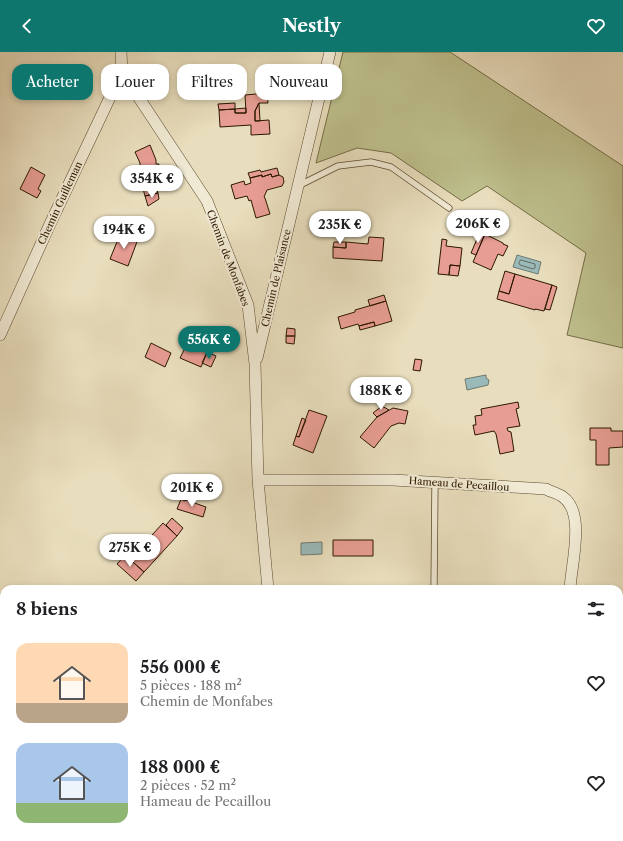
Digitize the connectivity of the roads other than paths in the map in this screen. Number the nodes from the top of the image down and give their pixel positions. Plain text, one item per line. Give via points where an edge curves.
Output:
1 (121, 52) edge
2 (330, 52) edge
3 (122, 64) edge
4 (109, 100) edge
5 (140, 100) edge
6 (298, 186) junction
7 (449, 208) dead end
8 (0, 335) edge
9 (256, 364) junction
10 (258, 480) junction
11 (435, 483) junction
12 (268, 585) edge
13 (434, 585) edge
14 (570, 585) edge

1 - 3 street
2 - 6 street, Chemin de Plaisance
4 - 8 street, Chemin Guilleman
5 - 9 street, Chemin de Monfabes via 207,201 248,305
6 - 7 lane via 338,166 371,162 391,167
6 - 9 street, Chemin de Plaisance
9 - 10 street, Chemin de Monfabes
10 - 11 street, Hameau de Pecaillou via 393,480
10 - 12 street, Chemin de Monfabes
11 - 13 lane
11 - 14 street, Hameau de Pecaillou via 546,489 563,497 572,506 576,522

